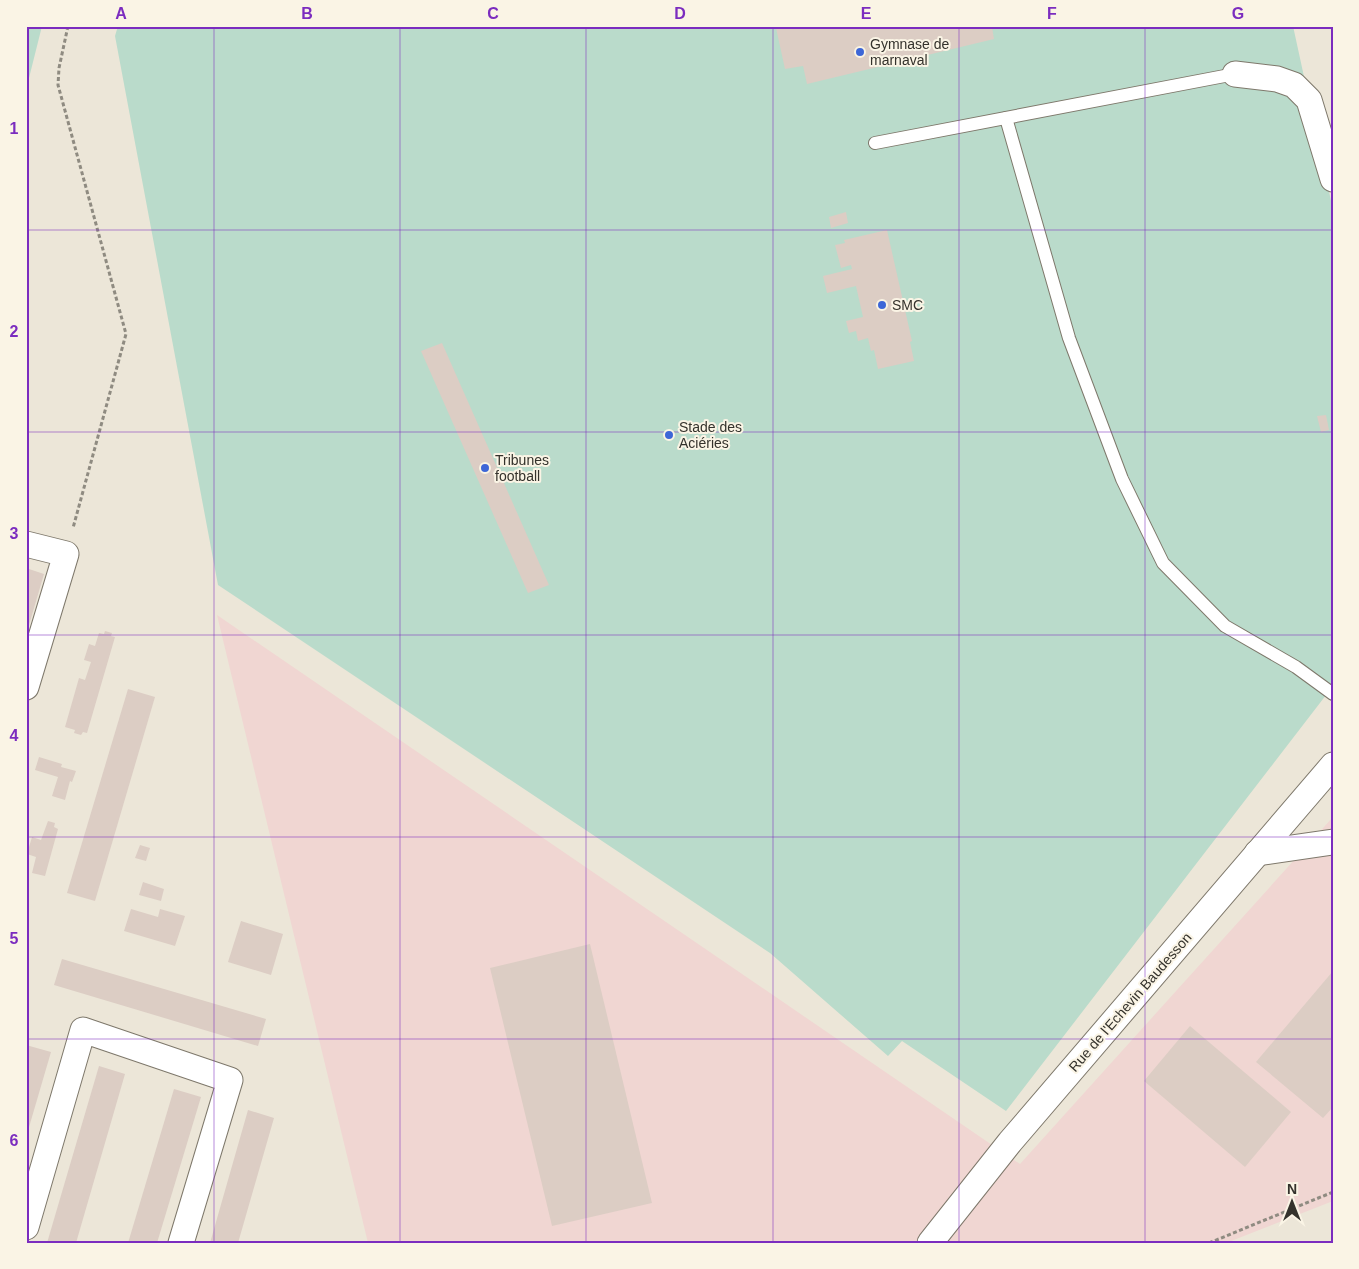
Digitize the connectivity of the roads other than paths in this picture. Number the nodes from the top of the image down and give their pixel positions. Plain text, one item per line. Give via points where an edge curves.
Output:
1 (1235, 74) joint
2 (1006, 118) junction
3 (875, 143) dead end
4 (1333, 179) edge
5 (26, 544) edge
6 (26, 687) edge
7 (1333, 694) edge
8 (1333, 765) edge
9 (1333, 842) edge
10 (1257, 854) junction
11 (26, 1227) edge
12 (181, 1243) edge
13 (930, 1243) edge

1 - 2 lane
1 - 4 street via 1277,79 1294,85 1309,100
2 - 3 lane
2 - 7 lane via 1069,338 1122,479 1163,563 1225,626 1296,667
5 - 6 street via 66,554
8 - 10 street, Rue de l'Echevin Baudesson
9 - 10 street
10 - 13 street, Rue de l'Echevin Baudesson via 1010,1142
11 - 12 street via 83,1030 230,1080

